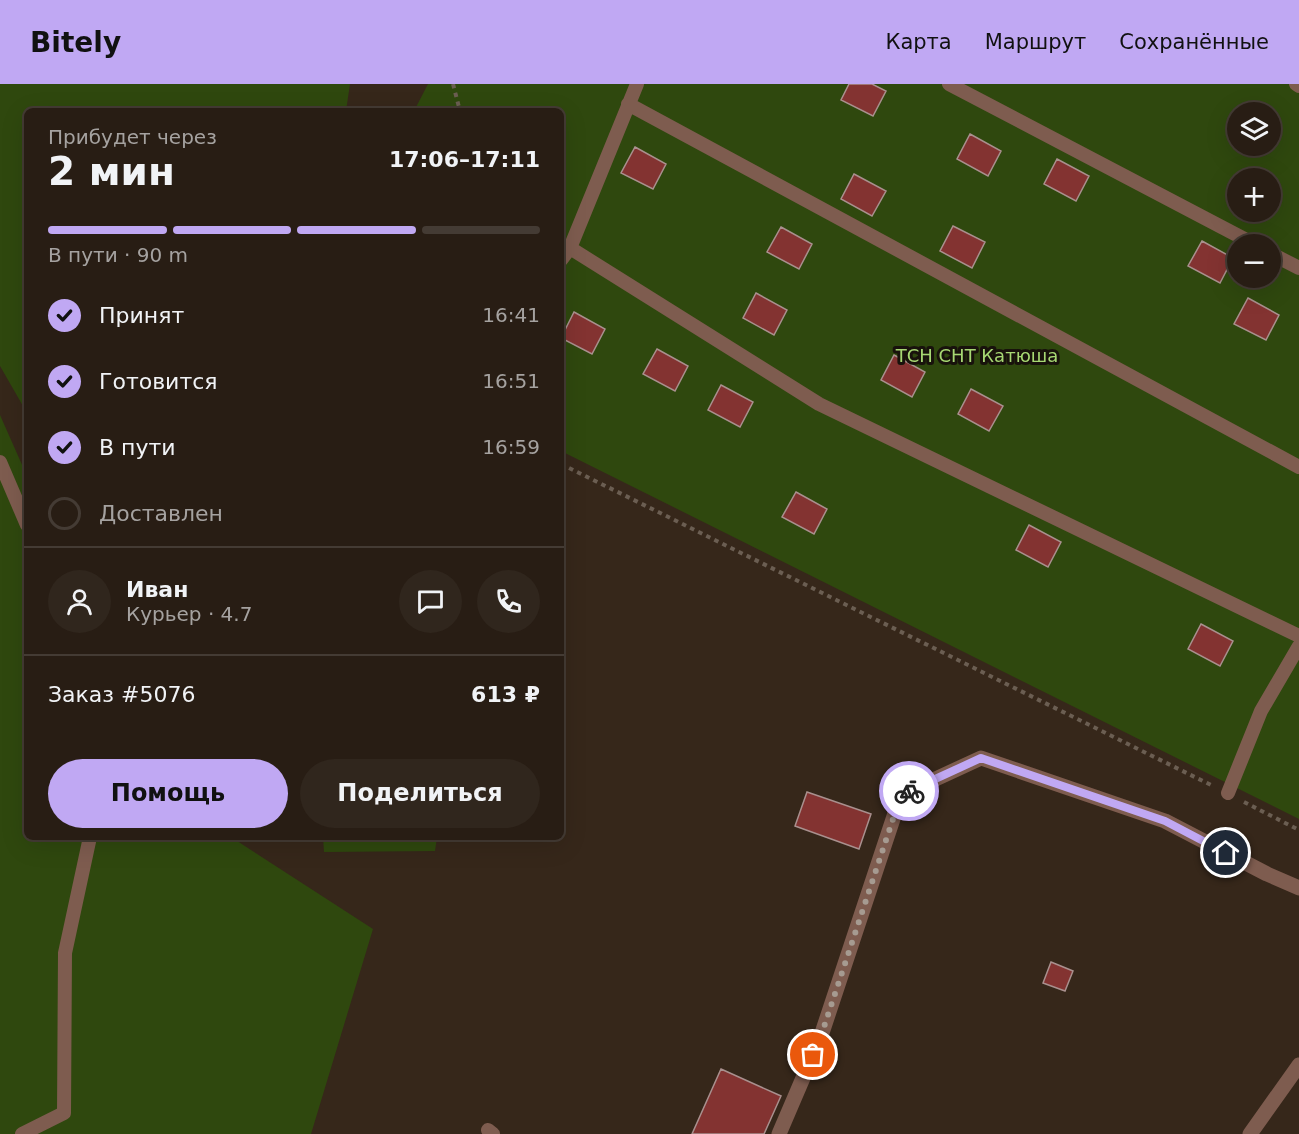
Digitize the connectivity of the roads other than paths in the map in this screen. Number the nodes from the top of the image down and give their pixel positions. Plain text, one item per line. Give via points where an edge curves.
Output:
1 (636, 84) edge
2 (949, 84) edge
3 (628, 104) junction
4 (1235, 234) edge
5 (570, 248) junction
6 (564, 256) edge
7 (1281, 259) edge
8 (1299, 268) edge
9 (0, 462) edge
10 (1299, 467) edge
11 (24, 518) edge
12 (1299, 636) edge
13 (1299, 646) edge
14 (1228, 793) road end
15 (89, 840) edge
16 (1299, 888) edge
17 (1299, 1065) edge
18 (22, 1134) edge
19 (778, 1134) edge
20 (1250, 1134) edge

1 - 3 lane
2 - 4 lane
3 - 5 lane
3 - 10 lane
5 - 6 lane
5 - 12 lane via 819,404
7 - 8 lane
9 - 11 lane
13 - 14 lane via 1261,711
15 - 18 lane via 65,953 64,1113
16 - 19 street via 1165,821 981,758 901,795 821,1036
17 - 20 street

